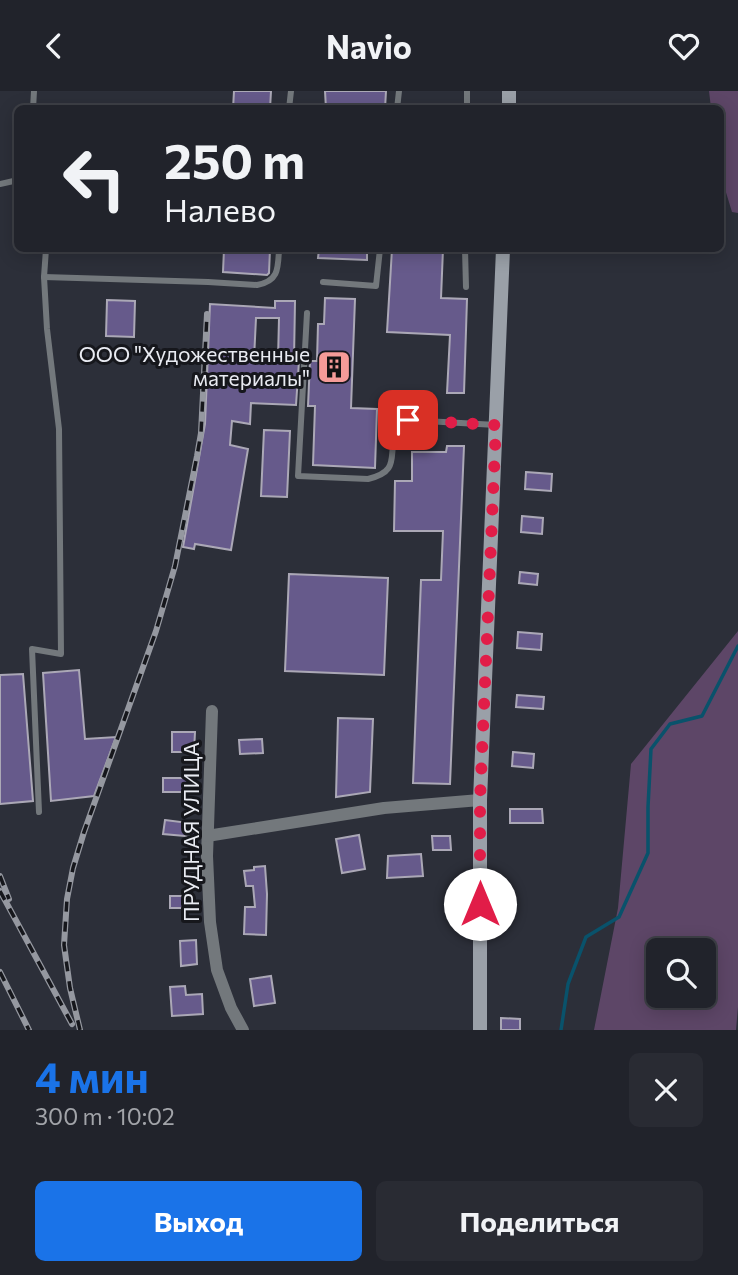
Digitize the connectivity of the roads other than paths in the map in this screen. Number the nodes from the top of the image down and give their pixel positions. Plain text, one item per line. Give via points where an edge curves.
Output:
1 (46, 252) edge
2 (279, 252) edge
3 (380, 252) edge
4 (465, 252) edge
5 (503, 252) edge
6 (44, 277) junction
7 (323, 282) dead end
8 (466, 287) dead end
9 (307, 313) dead end
10 (496, 425) junction
11 (212, 711) dead end
12 (480, 800) junction
13 (38, 812) dead end
14 (207, 836) junction
15 (243, 1030) edge
16 (480, 1030) edge

1 - 6 lane
2 - 6 lane via 274,277 257,285
3 - 7 lane via 376,286
4 - 8 lane
5 - 10 main road
6 - 13 lane via 59,429 61,654 32,649
9 - 10 lane via 298,476 379,476 389,467 396,434 408,420
10 - 12 main road
11 - 14 street, ПРУДНАЯ УЛИЦА
12 - 14 street via 384,808
12 - 16 main road
14 - 15 street, ПРУДНАЯ УЛИЦА via 208,898 217,970

